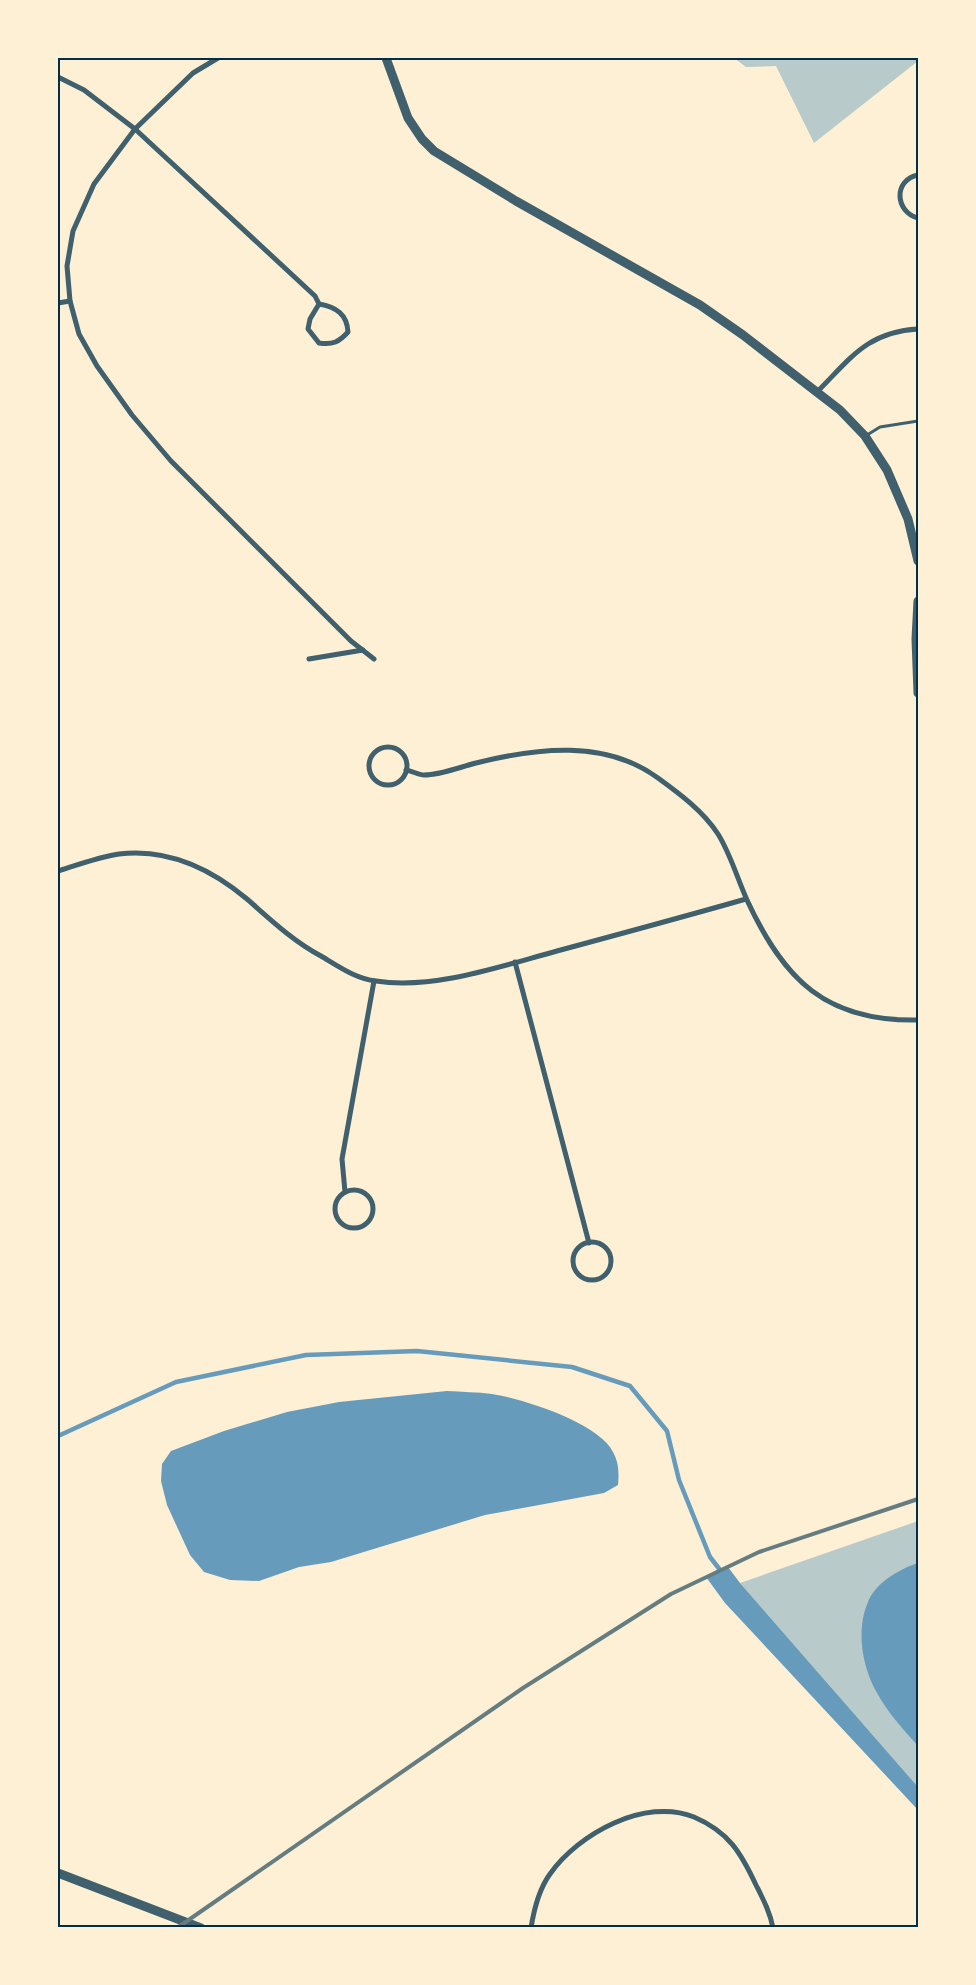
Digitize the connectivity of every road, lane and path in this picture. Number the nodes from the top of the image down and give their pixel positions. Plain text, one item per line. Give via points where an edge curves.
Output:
1 (218, 58) edge
2 (386, 58) edge
3 (58, 77) edge
4 (135, 129) junction
5 (918, 175) edge
6 (918, 218) edge
7 (70, 301) junction
8 (58, 303) edge
9 (319, 304) junction
10 (918, 329) edge
11 (817, 392) junction
12 (918, 421) edge
13 (865, 436) junction
14 (918, 562) edge
15 (918, 601) edge
16 (363, 650) junction
17 (309, 659) dead end
18 (374, 659) dead end
19 (918, 693) edge
20 (406, 770) junction
21 (58, 871) edge
22 (746, 900) junction
23 (515, 962) junction
24 (374, 981) junction
25 (918, 1020) edge
26 (345, 1192) junction
27 (588, 1243) junction
28 (58, 1873) edge
29 (201, 1928) edge
30 (531, 1928) edge
31 (773, 1928) edge

1 - 4 street via 193,73
2 - 11 street via 408,118 434,150 508,197 700,305
3 - 4 street via 84,90
4 - 7 street via 94,184 73,230 67,266
4 - 9 street via 315,296
5 - 6 street via 906,180 899,200 906,212
7 - 8 street
7 - 16 street via 79,334 97,366 171,461
9 - 9 street via 340,312 348,321 348,332 340,341 319,343 308,329
10 - 11 street via 891,332 874,339
11 - 13 street
12 - 13 lane via 880,427
13 - 14 street via 899,494
15 - 19 street
16 - 17 street
16 - 18 street
20 - 20 street via 403,754 389,747 378,749 370,763 373,776 383,784 396,783
20 - 22 street via 424,775 487,760 554,750 608,754 655,776 708,820 731,858
21 - 24 street via 119,854 159,853 192,863 243,896 301,946
22 - 23 street
22 - 25 street via 773,949 790,972 813,994 853,1012 880,1019
23 - 24 street via 435,981 409,984
23 - 27 street
24 - 26 street via 342,1158
26 - 26 street via 337,1201 336,1216 349,1227 362,1226 371,1217 371,1202 360,1191
27 - 27 street via 575,1253 573,1264 580,1275 596,1280 606,1273 610,1260 603,1246
28 - 29 street
30 - 31 street via 541,1891 550,1874 584,1840 628,1818 671,1813 693,1817 720,1831 741,1852 770,1914

